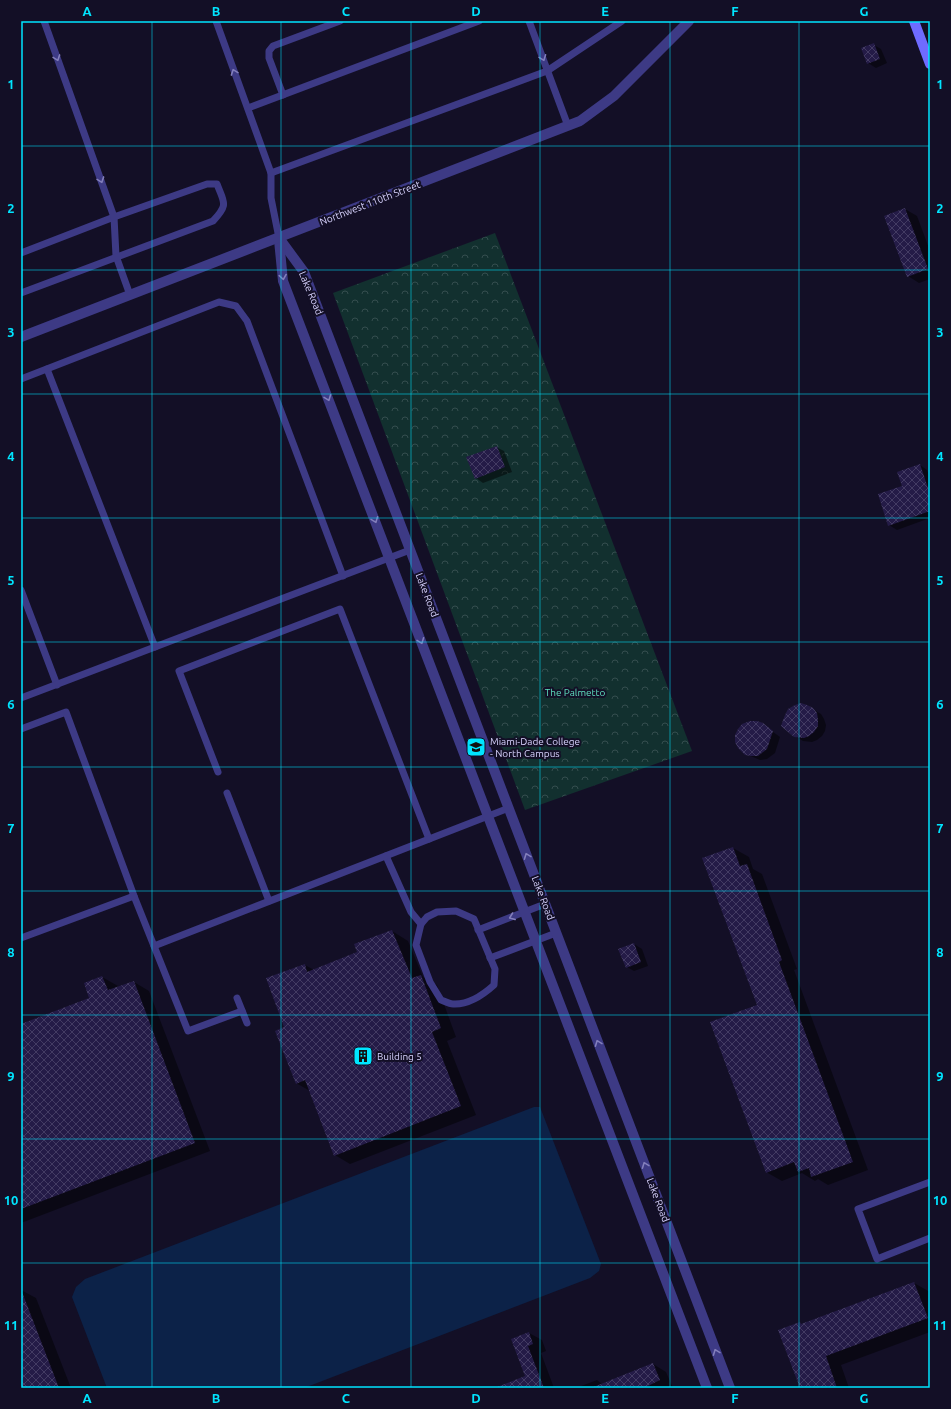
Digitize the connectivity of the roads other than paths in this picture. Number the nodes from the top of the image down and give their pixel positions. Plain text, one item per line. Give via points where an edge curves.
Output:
1 (44, 21) edge
2 (216, 21) edge
3 (340, 21) edge
4 (479, 21) edge
5 (529, 21) edge
6 (622, 21) edge
7 (689, 21) edge
8 (914, 21) edge
9 (930, 64) edge
10 (547, 70) junction
11 (283, 95) junction
12 (248, 108) junction
13 (568, 126) junction
14 (271, 173) junction
15 (114, 217) junction
16 (279, 238) junction
17 (21, 253) edge
18 (116, 256) junction
19 (21, 293) edge
20 (130, 295) junction
21 (21, 337) edge
22 (47, 369) junction
23 (21, 379) edge
24 (410, 550) junction
25 (389, 558) junction
26 (343, 576) junction
27 (21, 590) edge
28 (155, 647) junction
29 (57, 685) junction
30 (21, 698) edge
31 (21, 729) edge
32 (218, 772) dead end
33 (227, 794) dead end
34 (509, 808) junction
35 (488, 816) junction
36 (429, 839) junction
37 (386, 856) junction
38 (134, 896) junction
39 (268, 901) junction
40 (545, 904) junction
41 (525, 912) junction
42 (421, 924) junction
43 (478, 930) junction
44 (556, 933) junction
45 (21, 938) edge
46 (536, 940) junction
47 (154, 946) junction
48 (490, 958) junction
49 (237, 998) dead end
50 (242, 1011) junction
51 (247, 1024) dead end
52 (930, 1182) edge
53 (930, 1238) edge
54 (707, 1388) edge
55 (730, 1388) edge

1 -> 15 lane
12 -> 2 lane
3 - 11 lane via 273,46 269,51 269,58
4 - 11 lane
5 -> 10 lane
6 - 10 lane
7 - 13 street, Northwest 110th Street via 614,96 580,121
8 - 9 main road
10 - 13 lane
10 - 14 lane
11 - 12 lane
12 - 14 lane
13 - 16 street, Northwest 110th Street
14 - 16 lane via 271,198
15 - 17 lane
15 - 18 lane
15 - 18 lane via 207,184 217,184 224,204 222,212 213,221
16 - 20 street, Northwest 110th Street
16 - 24 street, Lake Road via 304,272
16 -> 25 street, Lake Road via 283,281
18 - 19 lane
18 - 20 lane
20 - 21 street, Northwest 110th Street
22 - 23 lane
22 - 26 lane via 219,302 236,306 247,321
22 - 28 lane
24 - 25 lane
24 - 34 street, Lake Road
25 - 26 lane
25 -> 35 street, Lake Road
26 - 28 lane
27 - 29 lane
28 - 29 lane
29 - 30 lane
31 - 38 lane via 66,712
32 - 36 lane via 179,671 340,609
33 - 39 lane
34 - 35 lane
40 -> 34 street, Lake Road
35 - 36 lane
35 - 41 street, Lake Road
36 - 37 lane
37 - 39 lane
37 - 42 lane via 411,912
38 - 45 lane
38 - 47 lane
39 - 47 lane
40 - 41 lane
40 - 44 street, Lake Road
41 -> 43 lane
41 - 46 street, Lake Road
42 - 43 lane via 427,917 438,912 456,911 474,919
42 - 48 lane via 416,945 430,982 441,1000 453,1004 470,1001 485,993 494,984 495,969
43 - 48 lane
44 - 46 lane
55 -> 44 street, Lake Road
46 - 48 lane
46 - 54 street, Lake Road
47 - 50 lane via 188,1031
49 - 50 lane
50 - 51 lane
52 - 53 lane via 858,1209 877,1259

